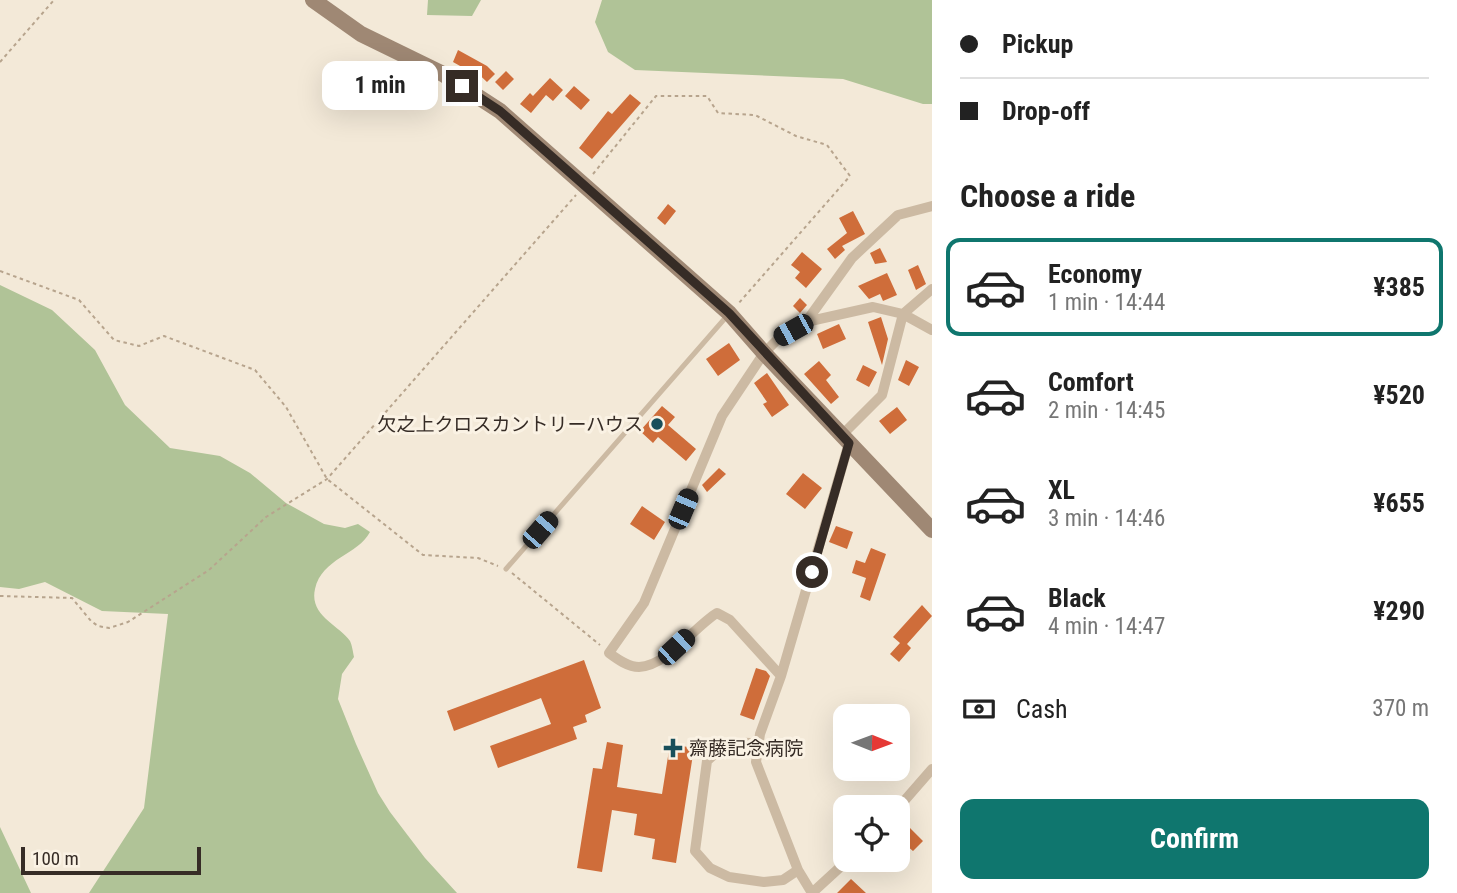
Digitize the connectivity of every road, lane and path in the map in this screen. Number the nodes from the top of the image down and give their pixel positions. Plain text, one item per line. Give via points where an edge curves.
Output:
1 (54, 0) edge
2 (313, 0) edge
3 (0, 62) edge
4 (585, 184) junction
5 (932, 206) edge
6 (0, 271) edge
7 (932, 289) edge
8 (729, 313) junction
9 (903, 314) junction
10 (806, 322) junction
11 (932, 330) edge
12 (764, 353) junction
13 (846, 439) junction
14 (327, 479) junction
15 (932, 530) edge
16 (506, 569) junction
17 (0, 596) edge
18 (609, 653) junction
19 (781, 676) junction
20 (759, 744) junction
21 (932, 769) edge
22 (909, 795) edge
23 (798, 870) junction
24 (835, 872) edge
25 (812, 893) edge

1 - 3 path
2 - 4 street via 361,34 443,74 500,111
4 - 8 street
4 - 8 path via 656,96 707,96 718,113 755,115 796,136 827,145 849,176
4 - 14 path
5 - 10 street via 898,215 852,258
6 - 14 path via 79,300 114,340 139,346 164,336 255,370 286,407
7 - 9 street
8 - 12 street
8 - 16 lane
9 - 10 street via 873,307
9 - 11 street
9 - 13 street via 882,395
10 - 12 street
12 - 13 street
12 - 18 street via 722,416 644,603
13 - 15 street
13 - 19 street
14 - 16 path via 423,555 478,558
14 - 17 path via 266,517 209,570 128,622 98,626 72,598
16 - 18 path
18 - 19 street via 639,667 662,660 718,613 730,620
19 - 20 street
20 - 23 street via 756,762
20 - 23 street via 736,741 707,761 695,851 710,868 729,877 764,882 783,880
21 - 22 street
23 - 25 street
24 - 25 street

